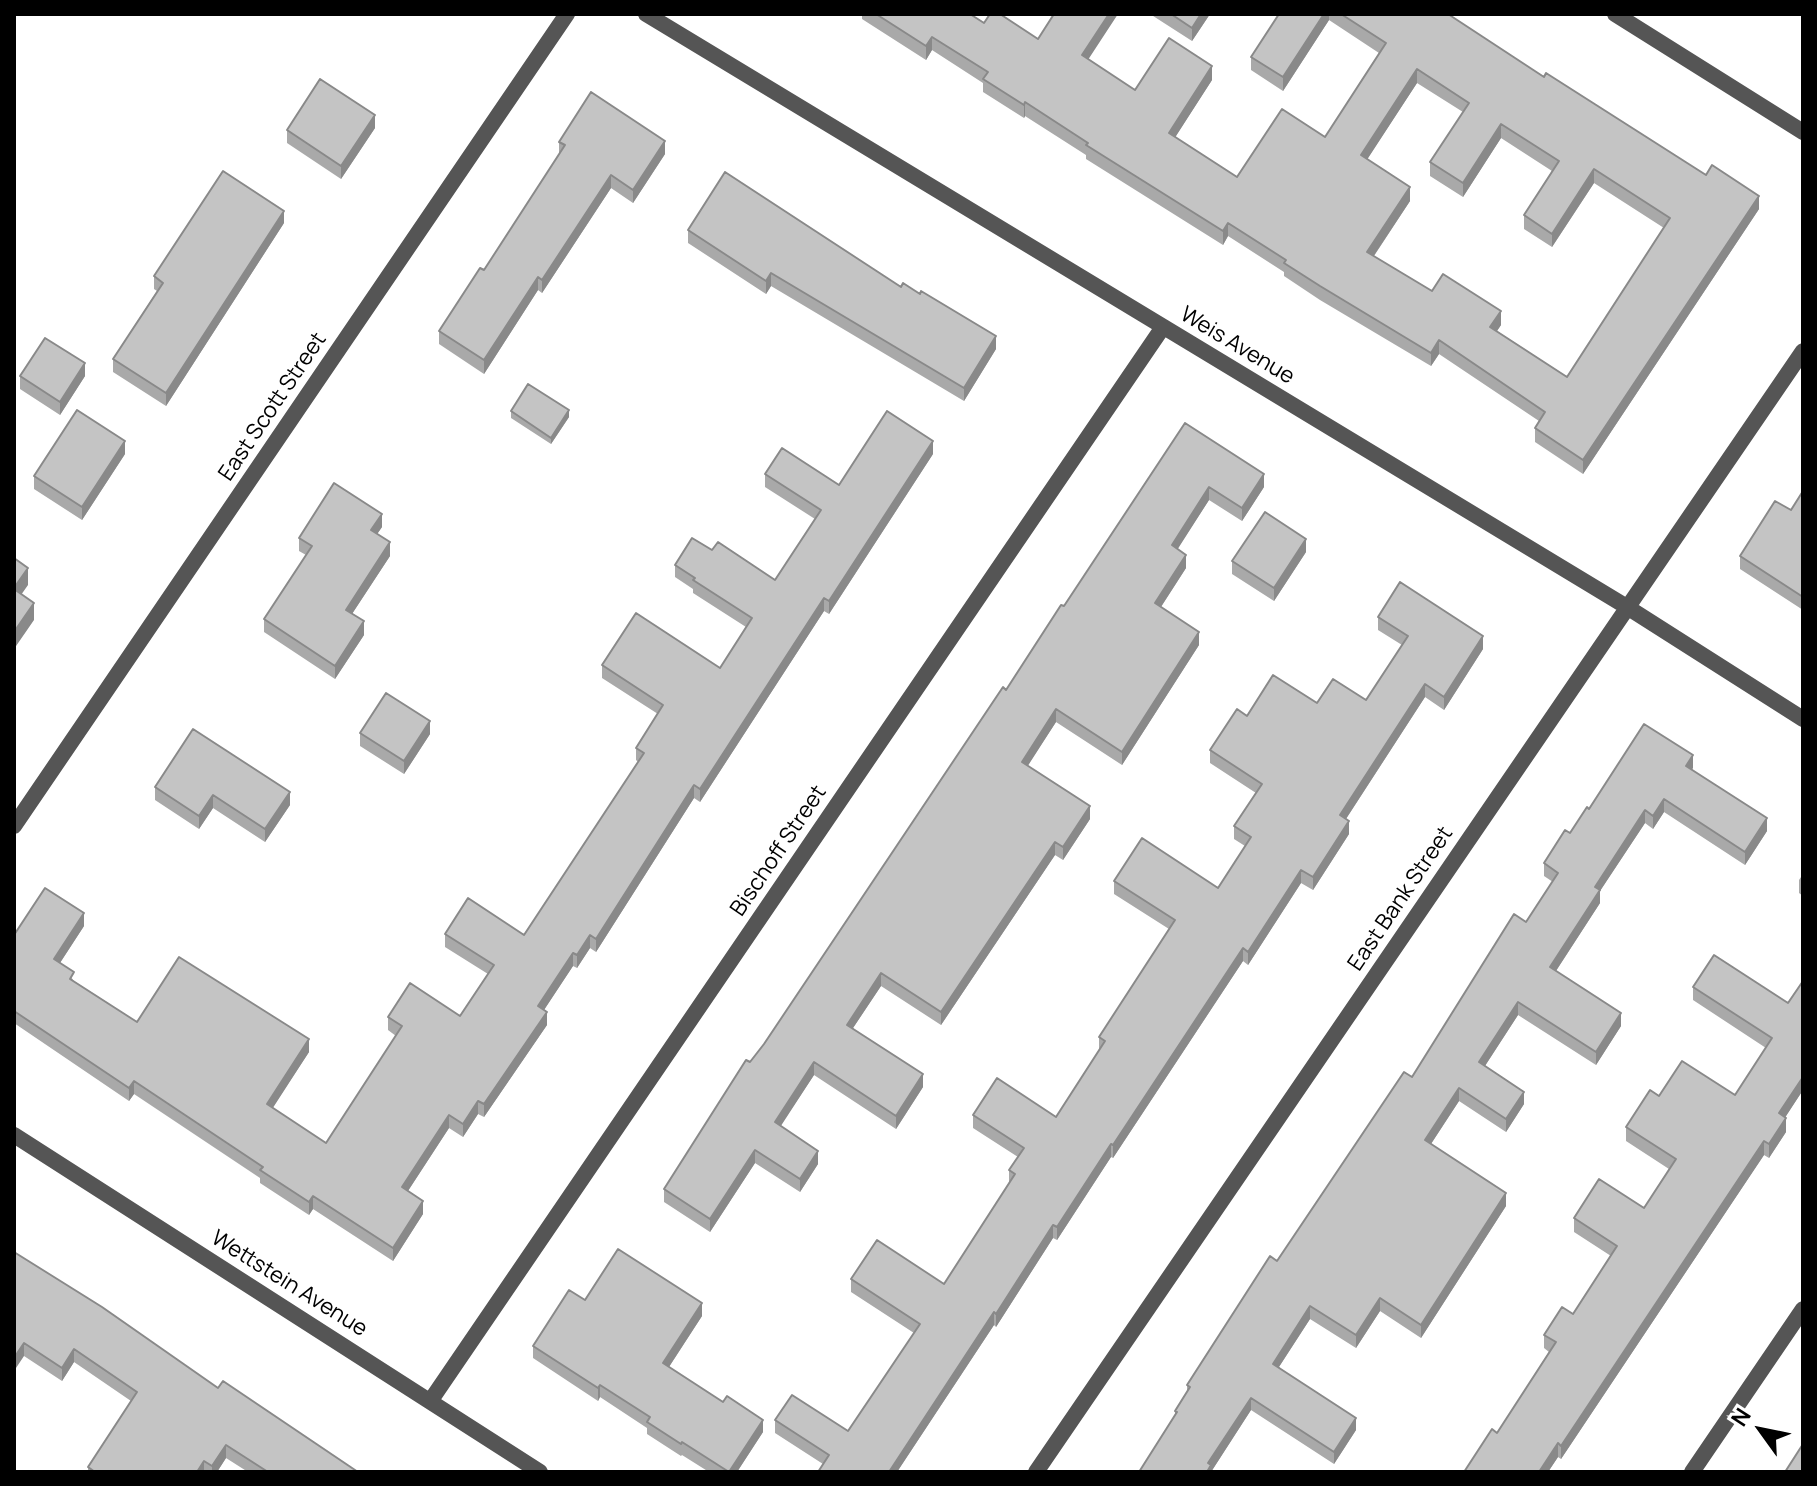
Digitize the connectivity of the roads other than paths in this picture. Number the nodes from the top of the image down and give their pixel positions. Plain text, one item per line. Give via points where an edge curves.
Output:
1 (567, 14) edge
2 (646, 14) edge
3 (1615, 14) edge
4 (1803, 132) edge
5 (1163, 327) junction
6 (1803, 351) edge
7 (1627, 607) junction
8 (1803, 719) edge
9 (14, 826) edge
10 (14, 1135) edge
11 (1803, 1309) edge
12 (431, 1400) junction
13 (540, 1472) edge
14 (1036, 1472) edge
15 (1692, 1472) edge

1 - 9 street, East Scott Street
2 - 5 street, Weis Avenue
3 - 4 street
5 - 7 street, Weis Avenue
5 - 12 street, Bischoff Street
6 - 7 street, East Bank Street
7 - 8 street, Weis Avenue
7 - 14 street, East Bank Street
10 - 12 street, Wettstein Avenue
11 - 15 street
12 - 13 street, Wettstein Avenue

